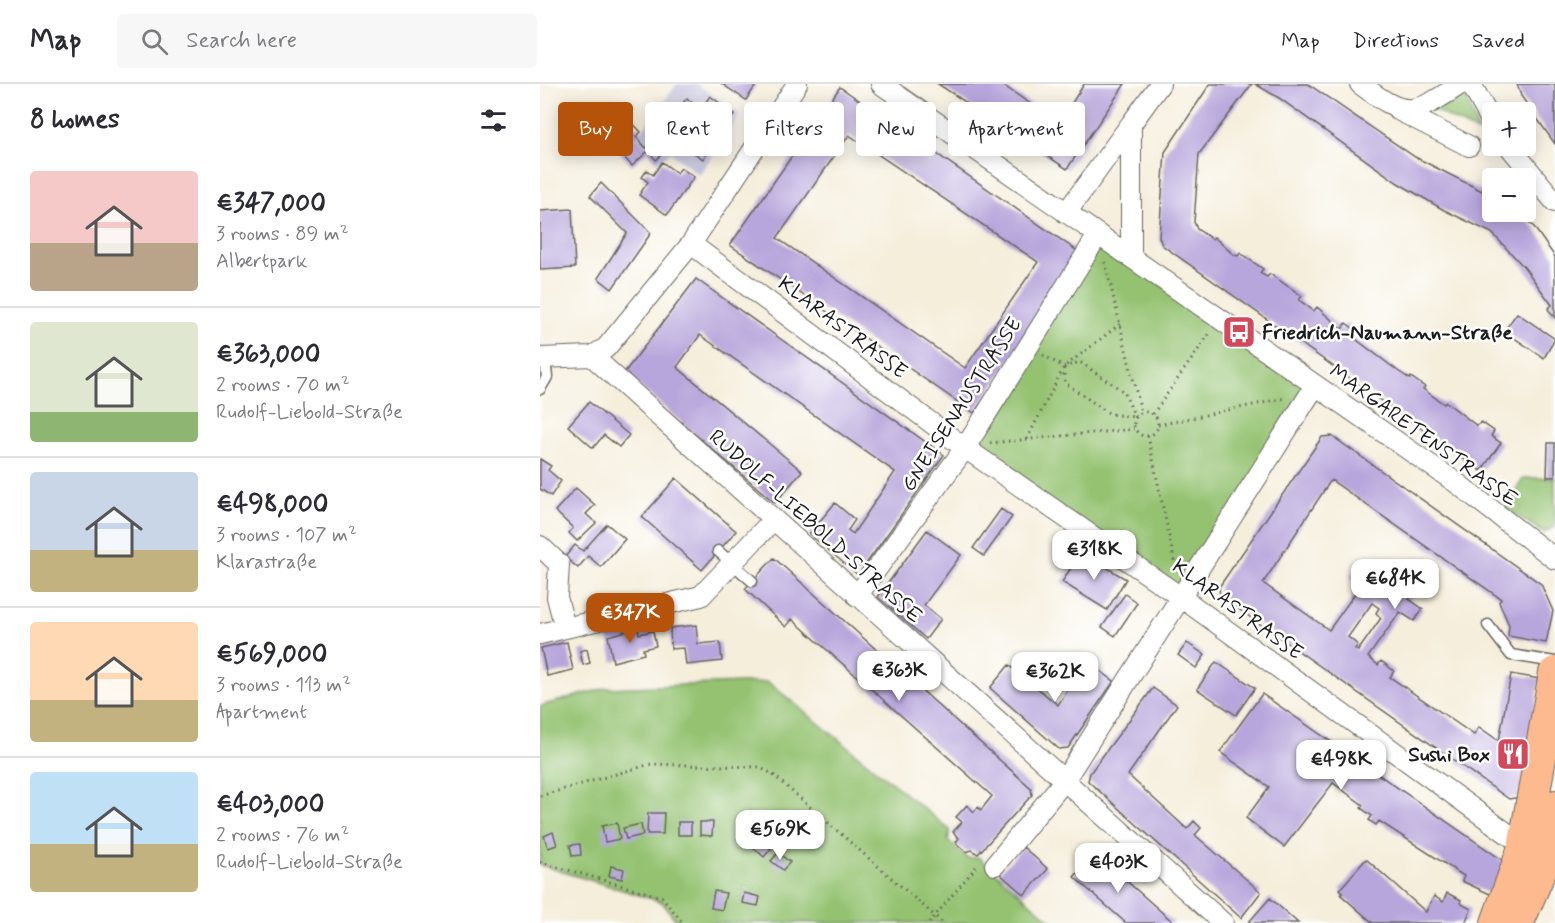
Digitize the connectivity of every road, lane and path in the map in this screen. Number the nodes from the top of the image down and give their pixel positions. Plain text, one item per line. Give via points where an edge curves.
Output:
1 (797, 84) edge
2 (881, 84) edge
3 (1160, 84) edge
4 (1360, 84) edge
5 (1461, 84) edge
6 (1471, 84) edge
7 (1482, 104) edge
8 (1390, 106) junction
9 (1131, 124) junction
10 (1469, 146) dead end
11 (1517, 156) edge
12 (1555, 202) edge
13 (1066, 213) junction
14 (1098, 235) junction
15 (691, 244) junction
16 (1131, 257) junction
17 (1120, 324) junction
18 (1213, 329) dead end
19 (1029, 346) junction
20 (592, 356) junction
21 (542, 358) edge
22 (1064, 367) junction
23 (1315, 386) junction
24 (540, 389) edge
25 (1141, 412) junction
26 (1153, 414) junction
27 (1135, 417) junction
28 (1158, 425) junction
29 (1134, 429) junction
30 (1148, 436) junction
31 (1027, 439) junction
32 (965, 448) junction
33 (773, 520) junction
34 (540, 546) edge
35 (725, 557) junction
36 (1555, 559) edge
37 (752, 582) dead end
38 (857, 596) junction
39 (1182, 598) junction
40 (1488, 625) dead end
41 (565, 627) junction
42 (540, 634) edge
43 (1555, 663) edge
44 (1555, 673) edge
45 (1064, 782) junction
46 (540, 796) edge
47 (1555, 806) edge
48 (1542, 855) edge
49 (540, 862) edge
50 (994, 865) joint
51 (934, 916) junction
52 (683, 923) edge
53 (929, 923) edge
54 (943, 923) edge
55 (1223, 923) edge
56 (1497, 923) edge
57 (1518, 923) edge

1 - 15 street
2 - 13 street, MARGARETENSTRASSE
3 - 9 street
4 - 8 street
5 - 8 street via 1417,108
6 - 7 street
8 - 10 street
9 - 13 street
9 - 16 street
11 - 12 street
13 - 14 street, MARGARETENSTRASSE
14 - 16 street, MARGARETENSTRASSE
14 - 17 path
14 - 19 street, GNEISENAUSTRASSE
15 - 20 street via 606,348
15 - 32 street, KLARASTRASSE
16 - 23 street, MARGARETENSTRASSE
17 - 22 path
17 - 25 path
18 - 26 path
19 - 22 path
19 - 32 street, GNEISENAUSTRASSE
20 - 21 street
20 - 33 street, RUDOLF-LIEBOLD-STRASSE
21 - 24 lane via 547,377
22 - 27 path via 1065,383 1110,414
22 - 27 path via 1080,362 1124,392
22 - 31 path
23 - 28 path via 1287,398
23 - 36 street, MARGARETENSTRASSE via 1458,484
23 - 39 street
25 - 26 path
25 - 27 path
26 - 28 path
27 - 29 path
28 - 30 path
29 - 30 path
29 - 31 path
30 - 39 path
31 - 32 path
32 - 38 street, GNEISENAUSTRASSE
32 - 39 street, KLARASTRASSE
33 - 35 street
33 - 38 street, RUDOLF-LIEBOLD-STRASSE
34 - 41 street via 559,564 557,597
35 - 37 lane
35 - 41 street via 701,596
38 - 45 street, RUDOLF-LIEBOLD-STRASSE
39 - 45 street
39 - 48 street, KLARASTRASSE
40 - 43 lane via 1511,655
41 - 42 street
44 - 48 main road
45 - 50 street
45 - 55 street, RUDOLF-LIEBOLD-STRASSE
46 - 51 path via 651,764 758,767 771,772
47 - 48 main road
48 - 56 main road
48 - 57 main road
49 - 52 path via 662,897
50 - 51 path via 986,856
51 - 53 path
51 - 54 path

